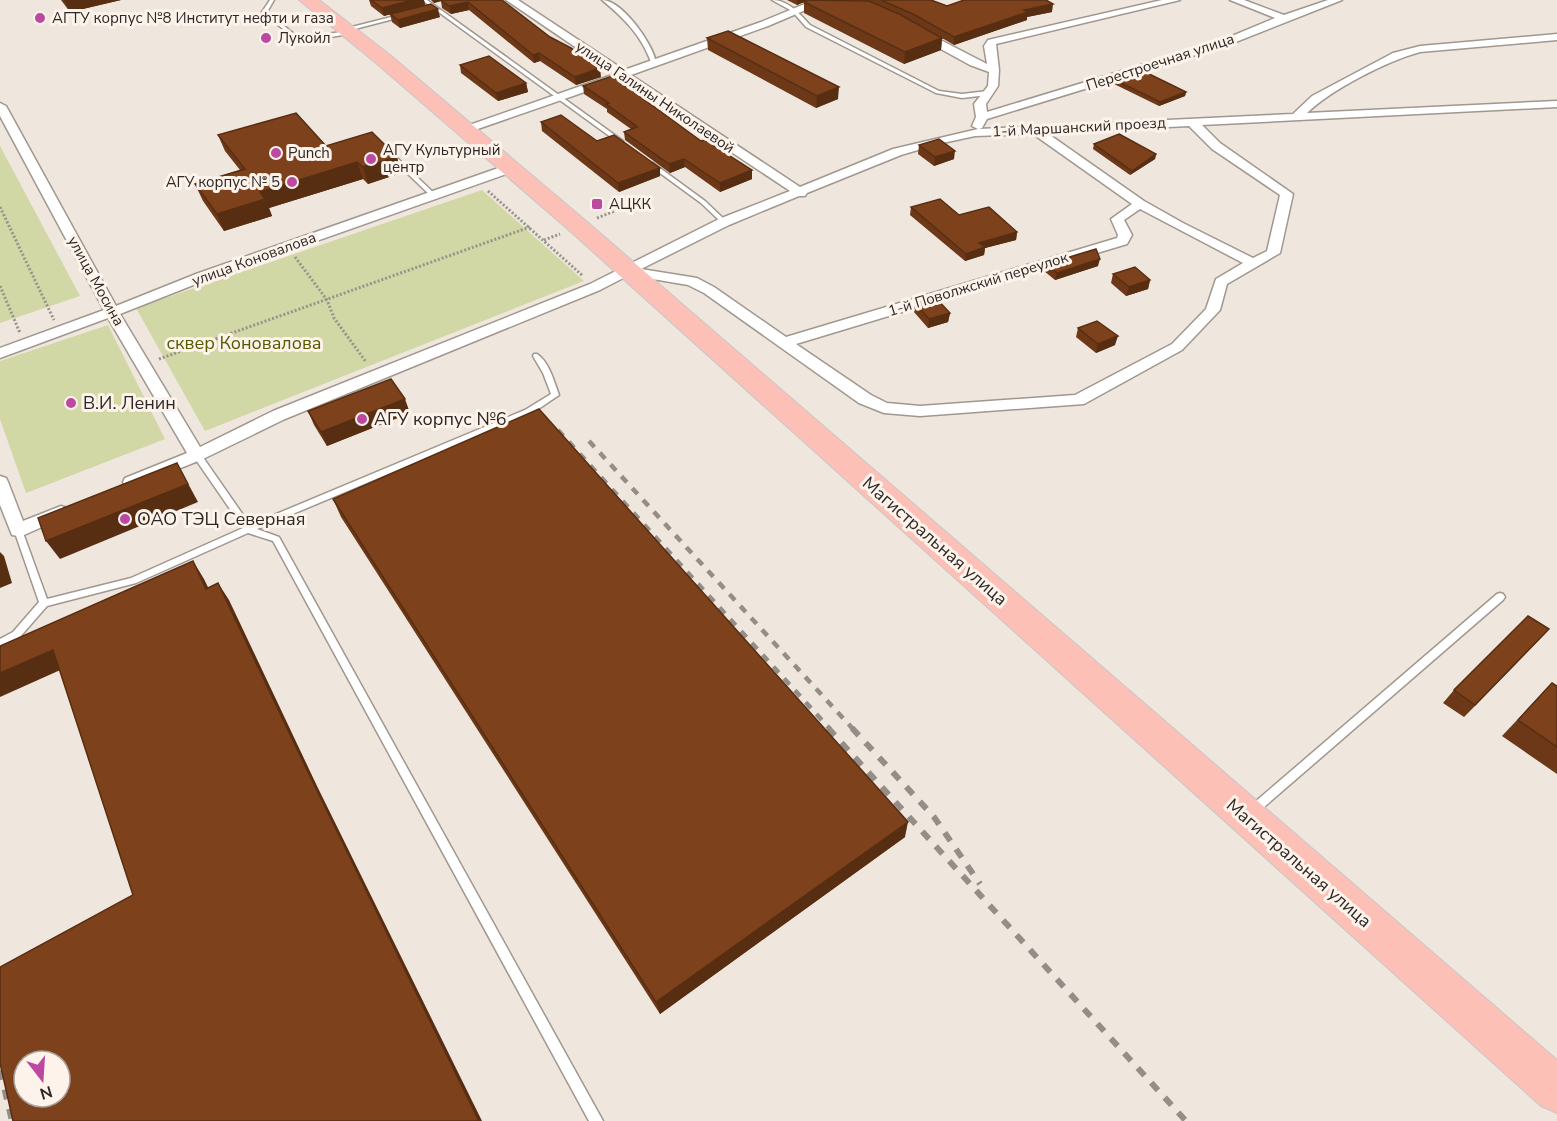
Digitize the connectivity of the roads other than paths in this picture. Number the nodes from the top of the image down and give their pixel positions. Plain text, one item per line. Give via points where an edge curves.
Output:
1 (272, 0) edge
2 (307, 0) edge
3 (424, 0) edge
4 (511, 0) edge
5 (617, 0) edge
6 (774, 0) edge
7 (824, 0) edge
8 (1175, 0) edge
9 (1235, 0) edge
10 (1337, 0) edge
11 (606, 1) edge
12 (443, 5) edge
13 (434, 7) junction
14 (423, 10) edge
15 (794, 10) junction
16 (412, 12) edge
17 (1284, 18) junction
18 (913, 30) edge
19 (349, 31) junction
20 (1557, 37) edge
21 (654, 62) junction
22 (994, 70) junction
23 (619, 74) junction
24 (988, 93) junction
25 (562, 98) junction
26 (1557, 104) edge
27 (0, 106) edge
28 (1298, 115) junction
29 (982, 117) junction
30 (1191, 121) junction
31 (465, 130) junction
32 (1035, 130) junction
33 (975, 133) junction
34 (626, 145) edge
35 (384, 147) edge
36 (644, 159) edge
37 (508, 169) junction
38 (801, 193) junction
39 (434, 195) junction
40 (1140, 204) junction
41 (724, 222) junction
42 (1254, 263) junction
43 (628, 271) junction
44 (112, 312) junction
45 (785, 342) junction
46 (0, 353) edge
47 (537, 356) dead end
48 (196, 455) junction
49 (0, 482) edge
50 (113, 490) edge
51 (71, 508) edge
52 (248, 529) junction
53 (18, 530) junction
54 (1500, 597) dead end
55 (44, 603) junction
56 (0, 643) edge
57 (1246, 816) junction
58 (1557, 1090) edge
59 (596, 1121) edge

1 - 19 lane via 264,12 293,35 326,36
2 - 19 highway, Магистральная улица
3 - 13 lane
4 - 23 street, улица Галины Николаевой
5 - 11 lane
6 - 15 lane
7 - 15 street
8 - 22 street via 992,42
9 - 17 street
10 - 17 street, Перестроечная улица
11 - 21 lane via 649,46
12 - 13 lane
13 - 14 lane
13 - 25 lane
15 - 21 street via 776,20
15 - 24 lane via 808,26 938,92 962,96
16 - 19 lane
17 - 29 street, Перестроечная улица via 1213,46
18 - 22 street
19 - 31 highway, Магистральная улица
20 - 28 street via 1420,49 1397,55 1316,98
21 - 23 street
22 - 24 street via 993,86
23 - 25 street
23 - 38 street, улица Галины Николаевой
24 - 29 street via 981,104
25 - 31 street
25 - 34 lane
26 - 28 street, 1-й Маршанский проезд
27 - 44 street, улица Мосина
28 - 30 street, 1-й Маршанский проезд
29 - 33 street
30 - 32 street, 1-й Маршанский проезд
30 - 42 street via 1216,146 1287,194 1272,253
31 - 37 highway, Магистральная улица
32 - 33 street, 1-й Маршанский проезд
32 - 40 street
33 - 38 street, 1-й Маршанский проезд via 897,152
35 - 39 lane
36 - 41 lane
37 - 39 street, улица Коновалова
37 - 43 highway, Магистральная улица
38 - 41 street, 1-й Маршанский проезд
39 - 44 street, улица Коновалова
40 - 42 street
40 - 45 street, 1-й Поволжский переулок via 1117,219 1125,235 1122,241
41 - 43 street, 1-й Маршанский проезд
42 - 45 street via 1221,282 1213,310 1177,347 1078,400 920,411 884,408 865,399
43 - 45 street via 692,282
43 - 48 street, 1-й Маршанский проезд via 279,415
43 - 57 highway, Магистральная улица
44 - 46 street, улица Коновалова
44 - 48 street, улица Мосина
47 - 52 lane via 555,394 528,412
48 - 50 street, 1-й Маршанский проезд
48 - 52 lane
49 - 53 street
51 - 53 street
52 - 55 lane via 133,581
52 - 59 lane via 276,539
53 - 55 lane
54 - 57 lane
55 - 56 lane via 16,635
57 - 58 highway, Магистральная улица

